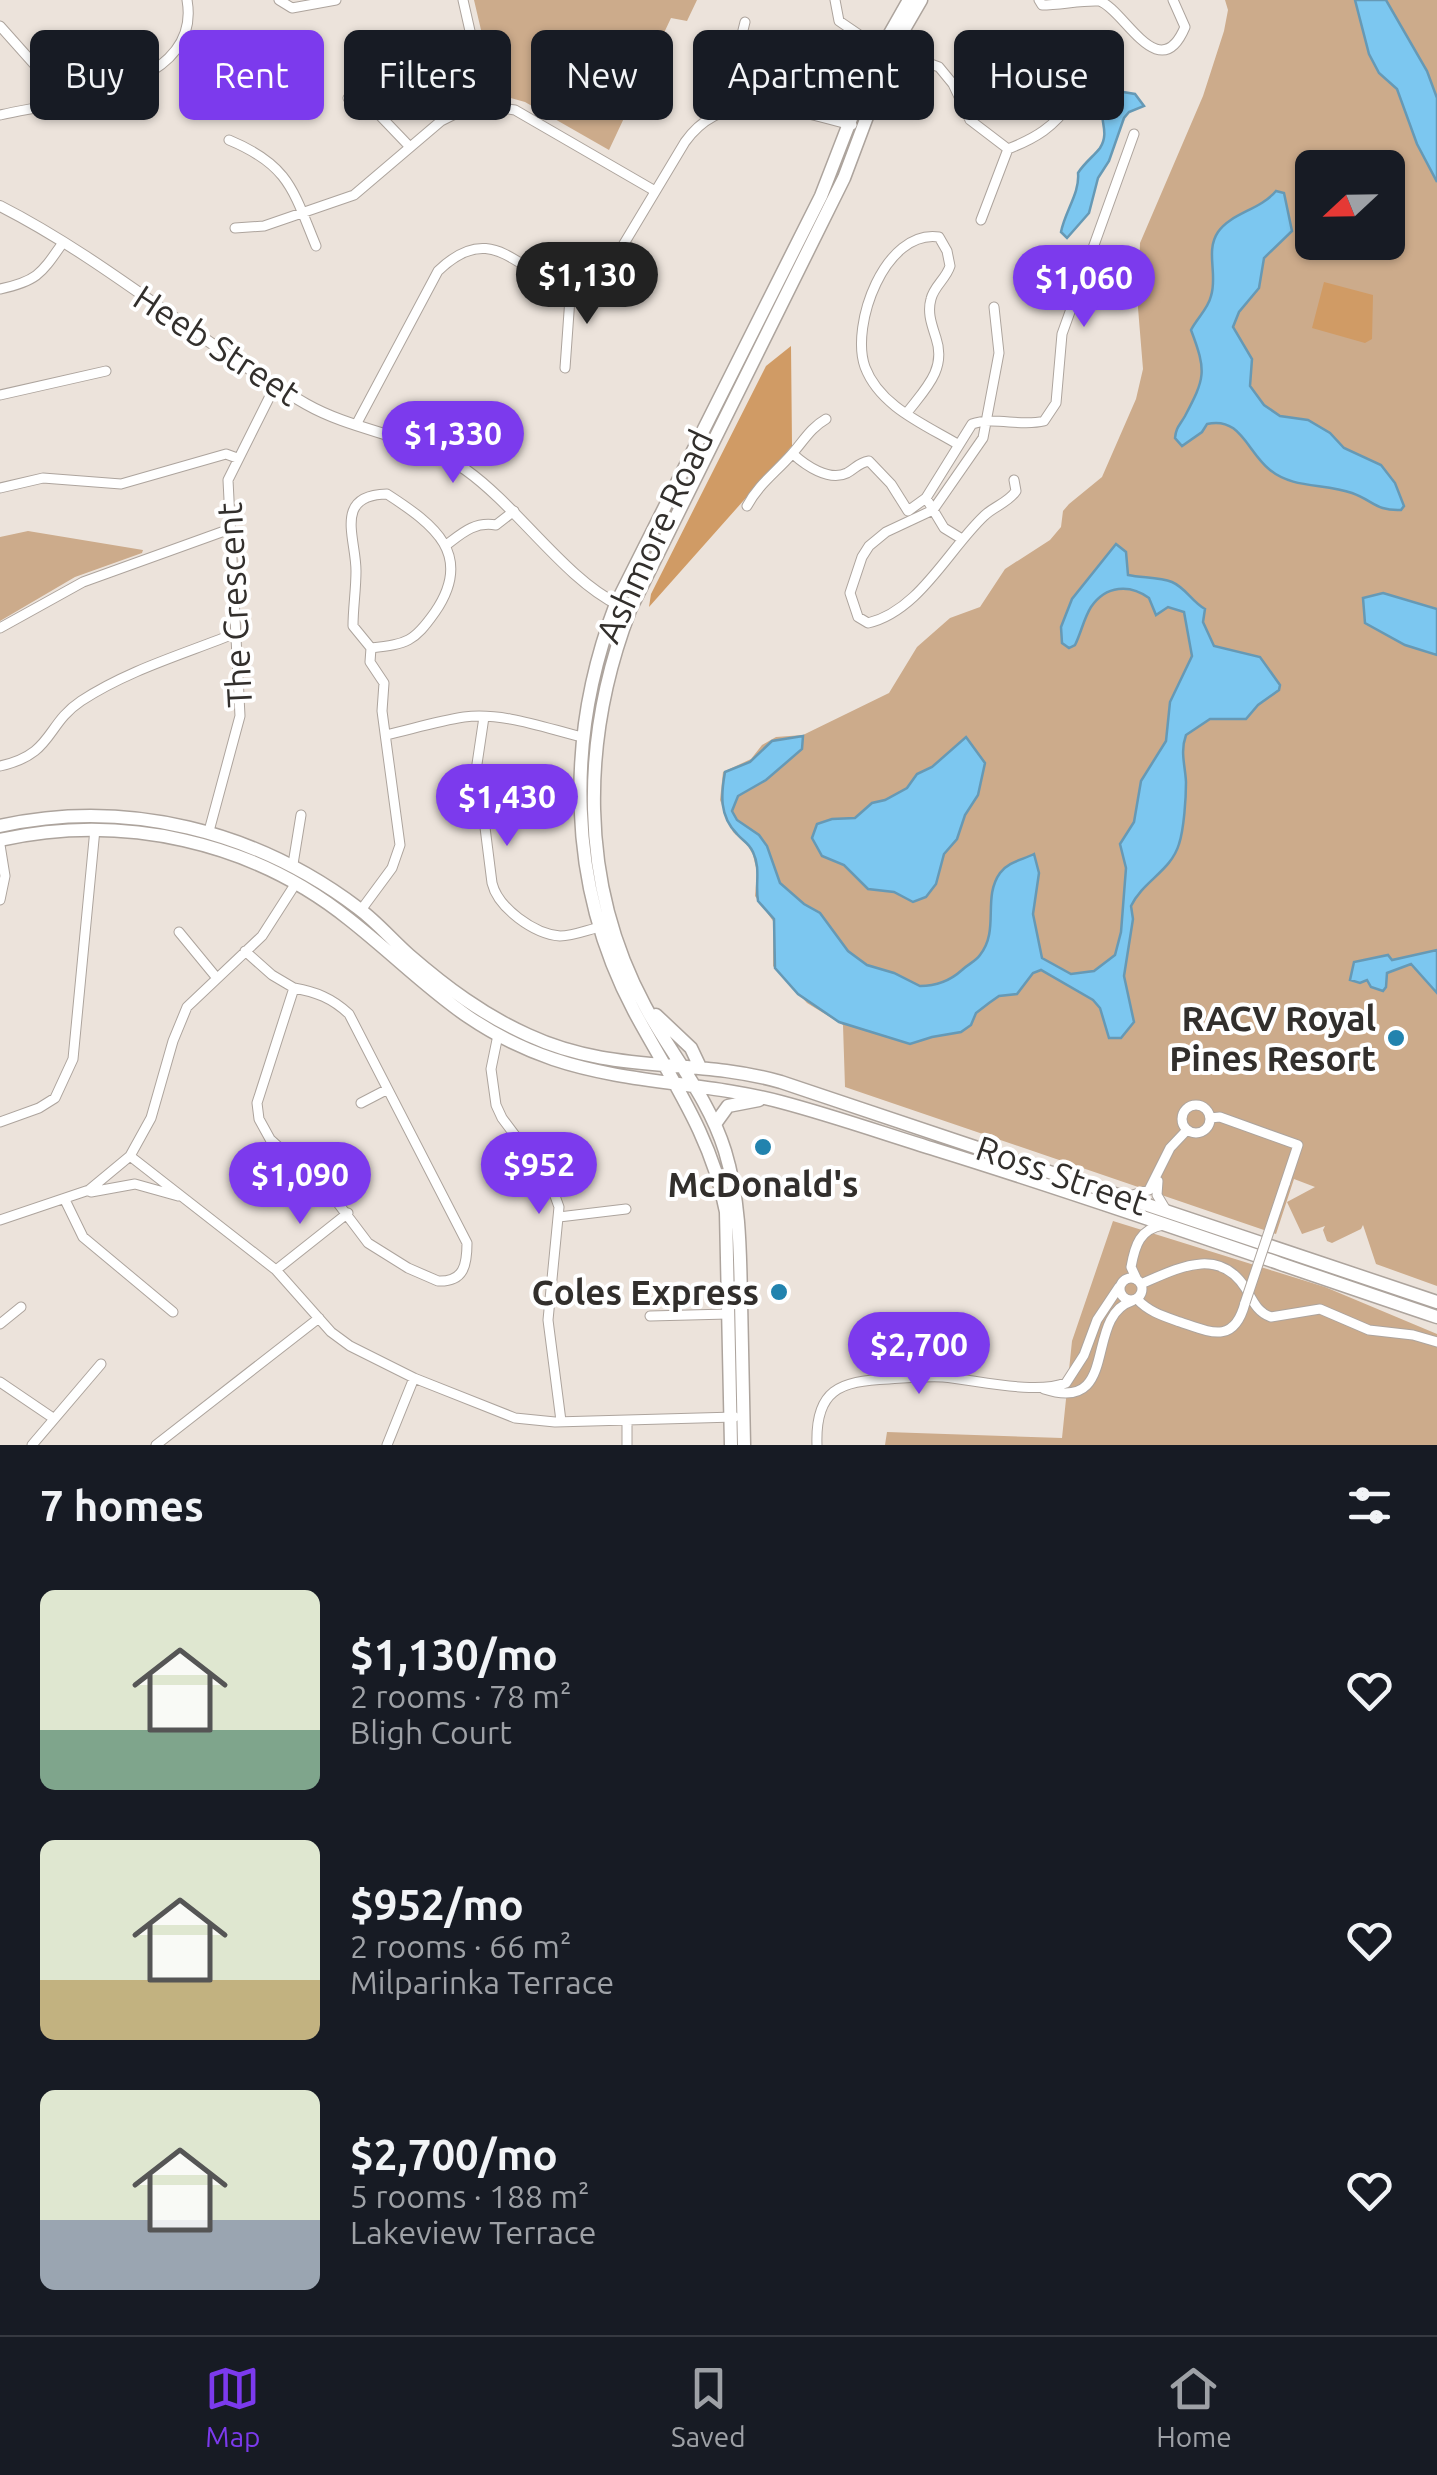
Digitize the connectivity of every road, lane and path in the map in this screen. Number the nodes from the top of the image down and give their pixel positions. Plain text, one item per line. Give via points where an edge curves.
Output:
1 (186, 0) edge
2 (279, 0) edge
3 (336, 0) edge
4 (462, 0) edge
5 (835, 0) edge
6 (909, 0) edge
7 (921, 0) edge
8 (1039, 0) edge
9 (1173, 0) edge
10 (745, 22) dead end
11 (0, 26) edge
12 (469, 30) edge
13 (743, 30) edge
14 (854, 30) edge
15 (895, 30) edge
16 (900, 30) edge
17 (30, 60) edge
18 (159, 65) edge
19 (934, 65) edge
20 (30, 108) edge
21 (511, 109) edge
22 (0, 115) edge
23 (384, 120) edge
24 (445, 120) edge
25 (707, 120) edge
26 (827, 120) edge
27 (860, 120) edge
28 (1057, 120) edge
29 (857, 127) junction
30 (1134, 134) dead end
31 (229, 140) dead end
32 (410, 147) junction
33 (1008, 149) junction
34 (655, 191) junction
35 (0, 206) edge
36 (303, 214) junction
37 (981, 220) dead end
38 (235, 228) dead end
39 (62, 244) junction
40 (316, 246) dead end
41 (571, 284) junction
42 (0, 289) edge
43 (994, 307) dead end
44 (565, 368) dead end
45 (106, 371) dead end
46 (275, 386) junction
47 (0, 395) edge
48 (906, 414) junction
49 (826, 418) dead end
50 (988, 420) junction
51 (356, 423) junction
52 (959, 445) junction
53 (792, 454) junction
54 (237, 458) junction
55 (1014, 480) dead end
56 (0, 488) edge
57 (926, 498) junction
58 (747, 506) dead end
59 (933, 510) junction
60 (514, 511) junction
61 (230, 529) junction
62 (962, 539) junction
63 (445, 546) junction
64 (623, 607) junction
65 (0, 628) edge
66 (236, 633) junction
67 (371, 648) junction
68 (484, 717) junction
69 (386, 735) junction
70 (582, 737) junction
71 (0, 766) edge
72 (301, 815) dead end
73 (0, 826) edge
74 (94, 829) junction
75 (209, 832) junction
76 (0, 843) edge
77 (293, 864) junction
78 (296, 883) junction
79 (0, 900) edge
80 (361, 910) junction
81 (600, 927) junction
82 (179, 932) dead end
83 (244, 951) junction
84 (216, 976) junction
85 (294, 988) junction
86 (643, 1003) junction
87 (498, 1035) junction
88 (667, 1066) junction
89 (683, 1066) junction
90 (700, 1067) junction
91 (676, 1082) junction
92 (696, 1085) junction
93 (386, 1090) junction
94 (766, 1098) junction
95 (361, 1103) dead end
96 (1210, 1118) junction
97 (0, 1122) edge
98 (714, 1124) junction
99 (1187, 1130) junction
100 (130, 1156) junction
101 (1164, 1159) junction
102 (77, 1195) junction
103 (1126, 1197) junction
104 (185, 1198) junction
105 (65, 1200) junction
106 (626, 1209) dead end
107 (1130, 1212) junction
108 (348, 1213) junction
109 (559, 1217) junction
110 (1166, 1218) junction
111 (0, 1220) edge
112 (276, 1270) junction
113 (1139, 1282) junction
114 (1120, 1285) junction
115 (1135, 1300) junction
116 (1437, 1302) edge
117 (20, 1307) dead end
118 (173, 1312) dead end
119 (728, 1314) junction
120 (650, 1316) dead end
121 (1437, 1317) edge
122 (319, 1318) junction
123 (0, 1324) edge
124 (1437, 1342) edge
125 (101, 1364) dead end
126 (414, 1378) junction
127 (0, 1382) edge
128 (1062, 1390) junction
129 (737, 1417) junction
130 (53, 1418) junction
131 (627, 1420) junction
132 (561, 1421) junction
133 (32, 1445) edge
134 (156, 1445) edge
135 (387, 1445) edge
136 (626, 1445) edge
137 (731, 1445) edge
138 (744, 1445) edge
139 (817, 1445) edge

1 - 18 street via 190,20 184,39
2 - 3 street via 292,8
4 - 12 street
5 - 14 street via 835,16
6 - 15 main road, Ashmore Road
7 - 16 main road, Ashmore Road
8 - 9 street via 1099,1 1154,48 1180,38 1184,27
10 - 13 street
11 - 17 street
19 - 33 street via 953,84 970,120
20 - 22 street
21 - 34 street
23 - 32 street
24 - 32 street
25 - 34 street
26 - 29 street
27 - 29 main road, Ashmore Road
28 - 33 street via 1043,135
29 - 64 main road, Ashmore Road
30 - 50 street via 1062,334 1052,413 1033,424
31 - 36 street via 278,167
32 - 36 street via 354,195
33 - 37 street
34 - 41 street via 610,267
35 - 39 street, Heeb Street
36 - 38 street
36 - 40 street
39 - 42 street via 40,276
39 - 46 street, Heeb Street
41 - 44 street
41 - 51 street via 487,249 450,260
43 - 50 street via 999,353
45 - 47 street
46 - 51 street, Heeb Street
46 - 54 street, The Crescent
48 - 48 street via 866,368 863,330 878,276 928,235 939,237 950,266 929,312 940,352 934,379
48 - 52 street
49 - 53 street
50 - 52 street via 972,424
50 - 59 street via 983,438
51 - 60 street, Heeb Street via 439,453
52 - 57 street
53 - 57 street via 832,475 869,461 908,511
53 - 58 street
54 - 56 street via 222,455 121,484 43,478
54 - 61 street, The Crescent via 228,480
55 - 62 street via 1011,498
57 - 59 street
59 - 62 street
59 - 62 street via 869,546 850,593 858,617 876,621 906,604
60 - 63 street
60 - 64 street, Heeb Street via 596,591
61 - 65 street via 83,582
61 - 66 street, The Crescent
63 - 67 street via 452,558 450,586 422,631 400,645
63 - 67 street via 387,494 359,501 349,528 356,570 353,626
64 - 70 main road, Ashmore Road via 598,657
64 - 86 main road, Ashmore Road via 596,740 594,824 607,910
66 - 71 street via 114,681 75,705 32,756
66 - 75 street, The Crescent via 239,726
67 - 69 street via 370,662 384,683
68 - 69 street
68 - 70 street
68 - 81 street via 477,764 496,896 551,934
69 - 80 street via 400,845
70 - 81 main road, Ashmore Road via 581,828
72 - 77 street
73 - 75 main road, Ross Street via 98,816
74 - 76 main road, Ross Street
74 - 78 main road, Ross Street via 200,844
74 - 97 street via 74,1059 55,1098
75 - 77 main road, Ross Street
76 - 79 street via 6,876
77 - 80 main road, Ross Street
78 - 83 street via 262,936
78 - 87 main road, Ross Street via 444,1001
80 - 88 main road, Ross Street via 448,988 504,1024 578,1053
81 - 88 main road, Ashmore Road via 628,998
82 - 84 street
83 - 84 street
83 - 85 street
84 - 100 street via 186,1007 151,1118
85 - 93 street via 335,1001 349,1014
85 - 108 street via 257,1103 259,1119 270,1140
86 - 89 main road, Ashmore Road
86 - 90 main road via 690,1046
87 - 91 main road, Ross Street via 594,1071
87 - 109 street via 490,1069 496,1106 550,1182
88 - 89 main road, Ross Street
88 - 91 main road, Ashmore Road
89 - 90 main road, Ross Street
89 - 92 main road, Ashmore Road
90 - 103 main road, Ross Street via 780,1082
91 - 92 main road, Ross Street
91 - 119 main road, Ashmore Road via 721,1187
92 - 94 main road, Ross Street
92 - 98 main road, Ashmore Road
93 - 95 street
93 - 108 street via 467,1242 462,1274 438,1281 408,1268 368,1243
94 - 98 main road via 730,1106
94 - 107 main road, Ross Street
96 - 99 street via 1202,1132
96 - 99 street via 1202,1106 1190,1106 1182,1117
96 - 115 street, bridge via 1298,1145 1245,1304 1216,1328 1196,1327
98 - 129 main road, Ashmore Road via 738,1220
99 - 101 street
100 - 102 street
100 - 104 street
101 - 103 street via 1149,1190
101 - 110 street via 1156,1190
102 - 104 street via 135,1184
102 - 105 street
103 - 110 main road, Ross Street
104 - 112 street
105 - 111 street
105 - 118 street via 93,1248
106 - 109 street
107 - 110 main road, Ross Street
107 - 114 street via 1135,1233
108 - 112 street
109 - 132 street via 548,1320
110 - 113 street via 1140,1237 1130,1266
110 - 116 main road, Ross Street
110 - 121 main road, Ross Street
112 - 122 street
113 - 114 street via 1128,1278
113 - 115 street via 1142,1292
113 - 124 street via 1203,1263 1235,1275 1256,1308 1271,1317 1320,1309 1375,1332
114 - 115 street via 1123,1298
114 - 128 street
115 - 128 street via 1116,1308 1107,1322 1093,1376 1080,1390
117 - 123 street
119 - 120 street
119 - 129 main road, Ashmore Road
122 - 126 street via 350,1346
122 - 134 street
125 - 130 street
126 - 132 street via 515,1418
126 - 135 street
127 - 130 street
128 - 139 street via 926,1377 852,1382 823,1403
129 - 131 street
129 - 137 main road, Ashmore Road
129 - 138 main road, Ashmore Road
130 - 133 street
131 - 132 street
131 - 136 street

